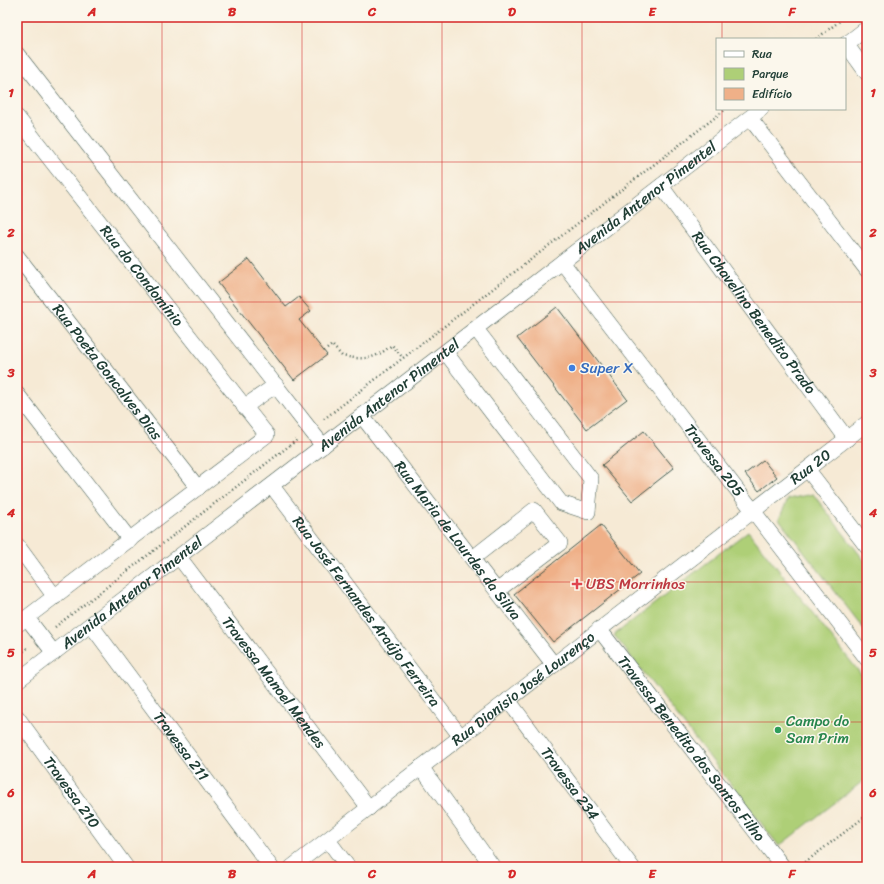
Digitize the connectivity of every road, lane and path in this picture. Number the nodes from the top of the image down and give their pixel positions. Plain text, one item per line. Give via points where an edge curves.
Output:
1 (845, 17) edge
2 (867, 28) edge
3 (817, 38) edge
4 (846, 43) edge
5 (846, 45) edge
6 (17, 54) edge
7 (867, 73) edge
8 (725, 110) edge
9 (756, 113) edge
10 (17, 117) edge
11 (661, 186) junction
12 (17, 256) edge
13 (562, 262) junction
14 (867, 270) edge
15 (476, 329) junction
16 (327, 349) dead end
17 (446, 353) junction
18 (403, 358) junction
19 (276, 386) junction
20 (17, 394) edge
21 (244, 407) junction
22 (362, 416) junction
23 (867, 423) edge
24 (311, 430) junction
25 (847, 439) junction
26 (323, 446) junction
27 (808, 470) junction
28 (272, 486) junction
29 (198, 488) junction
30 (753, 510) junction
31 (130, 540) junction
32 (17, 545) edge
33 (867, 547) edge
34 (179, 558) junction
35 (473, 558) junction
36 (498, 590) junction
37 (55, 597) junction
38 (22, 622) edge
39 (91, 625) junction
40 (600, 629) junction
41 (42, 637) junction
42 (54, 653) junction
43 (17, 656) edge
44 (867, 659) edge
45 (554, 665) junction
46 (17, 682) edge
47 (508, 700) junction
48 (17, 717) edge
49 (461, 737) junction
50 (421, 767) junction
51 (369, 808) junction
52 (867, 815) edge
53 (328, 840) junction
54 (126, 867) edge
55 (271, 867) edge
56 (292, 867) edge
57 (348, 867) edge
58 (493, 867) edge
59 (632, 867) edge
60 (782, 867) edge
61 (799, 867) edge

1 - 3 path
2 - 4 street
5 - 7 street
6 - 19 street
8 - 18 path
9 - 11 street, Avenida Antenor Pimentel
9 - 14 street
10 - 21 street, Rua do Condomínio
11 - 13 street, Avenida Antenor Pimentel
11 - 25 street, Rua Chavelino Benedito Prado
12 - 29 street, Rua Poeta Goncalves Dias
13 - 15 street, Avenida Antenor Pimentel
13 - 30 street, Travessa 205
15 - 17 street, Avenida Antenor Pimentel
15 - 17 street via 591,479 588,512 561,503
16 - 18 path via 332,345 342,356 370,358 381,354 392,345
17 - 22 street, Avenida Antenor Pimentel
18 - 24 path
19 - 21 street
19 - 24 street
20 - 31 street
21 - 29 street, Rua do Condomínio via 267,435
22 - 26 street, Avenida Antenor Pimentel
22 - 35 street, Rua Maria de Lourdes da Silva
23 - 25 street, Rua 20
24 - 26 street
24 - 41 path
25 - 27 street, Rua 20
26 - 28 street, Avenida Antenor Pimentel
27 - 30 street, Rua 20
27 - 33 street
28 - 34 street, Avenida Antenor Pimentel
28 - 49 street, Rua José Fernandes Araújo Ferreira
29 - 31 street
30 - 40 street, Rua Dionisio José Lourenço
30 - 44 street, Travessa 205
31 - 37 street
32 - 37 street
34 - 39 street, Avenida Antenor Pimentel
34 - 51 street, Travessa Manoel Mendes
35 - 36 street, Rua Maria de Lourdes da Silva
35 - 36 street via 534,510 560,543
36 - 45 street, Rua Maria de Lourdes da Silva
37 - 38 street
38 - 41 street
39 - 42 street, Avenida Antenor Pimentel
39 - 55 street, Travessa 211
40 - 45 street, Rua Dionisio José Lourenço
40 - 60 street, Travessa Benedito dos Santos Filho
41 - 42 street
41 - 43 path
42 - 46 street, Avenida Antenor Pimentel
45 - 47 street, Rua Dionisio José Lourenço
47 - 49 street, Rua Dionisio José Lourenço
47 - 59 street, Travessa 234
48 - 54 street, Travessa 210
49 - 50 street, Rua Dionisio José Lourenço
50 - 51 street, Rua Dionisio José Lourenço
50 - 58 street
51 - 53 street, Rua Dionisio José Lourenço
52 - 61 path
53 - 56 street, Rua Dionisio José Lourenço
53 - 57 street

